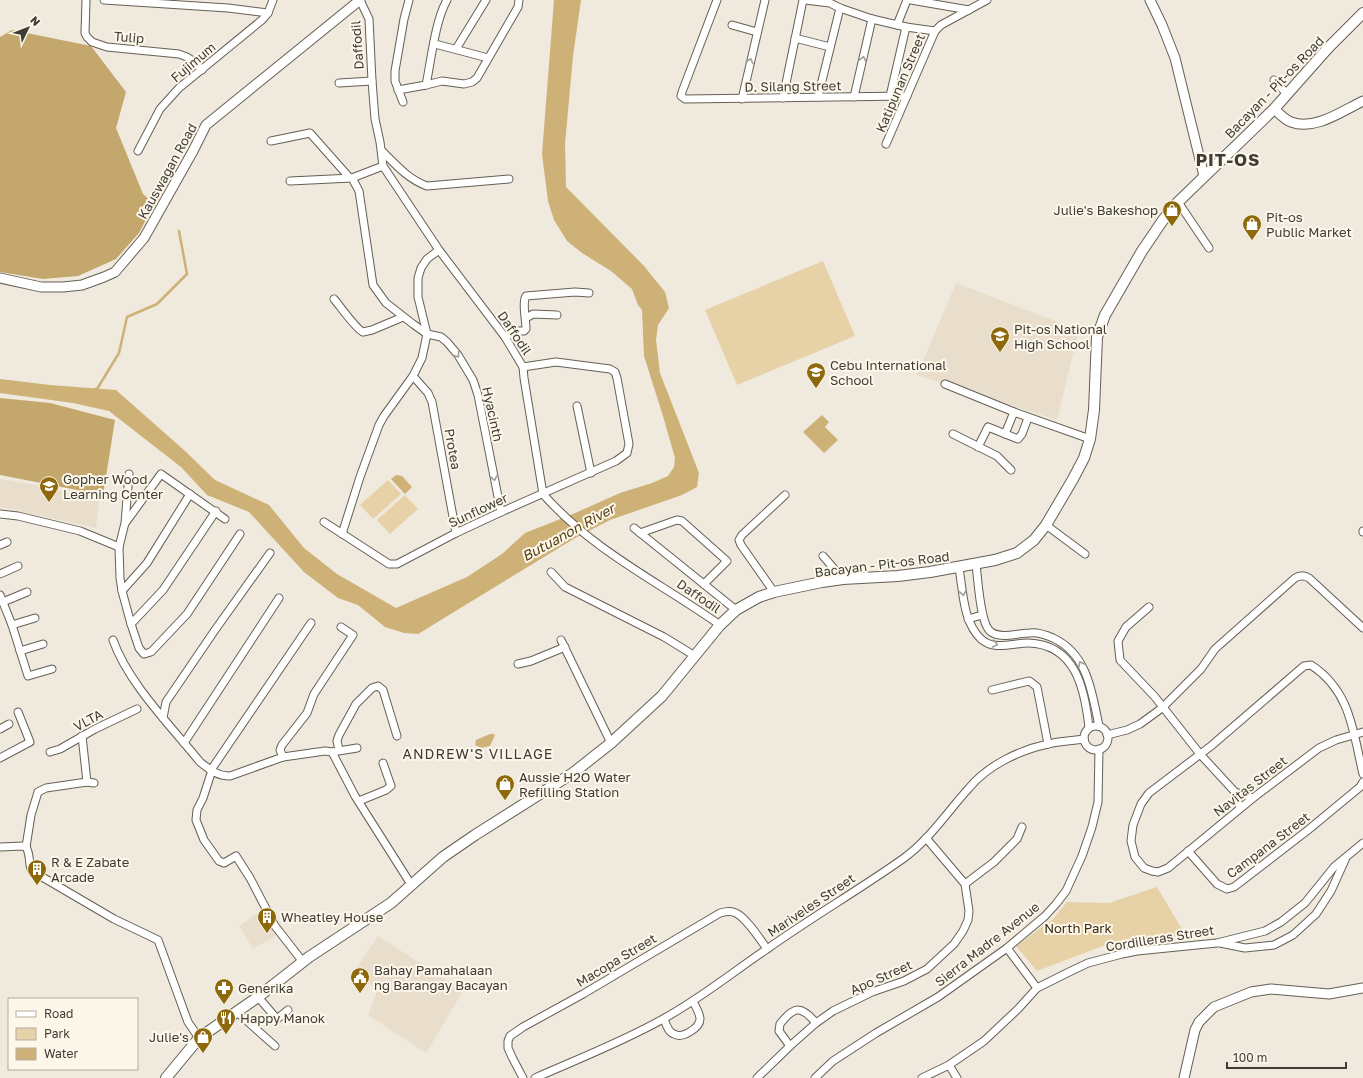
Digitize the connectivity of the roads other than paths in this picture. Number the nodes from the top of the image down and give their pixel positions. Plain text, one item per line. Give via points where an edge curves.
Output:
1 (86, 0) edge
2 (104, 0) edge
3 (228, 0) edge
4 (273, 0) edge
5 (360, 0) edge
6 (409, 0) edge
7 (447, 0) edge
8 (486, 0) edge
9 (519, 0) edge
10 (717, 0) edge
11 (765, 0) edge
12 (804, 0) edge
13 (907, 0) edge
14 (911, 0) edge
15 (987, 0) edge
16 (1150, 0) edge
17 (228, 8) junction
18 (840, 8) junction
19 (969, 10) junction
20 (268, 13) junction
21 (1363, 13) edge
22 (872, 20) junction
23 (897, 24) junction
24 (732, 25) dead end
25 (906, 27) junction
26 (935, 31) junction
27 (757, 32) junction
28 (795, 38) junction
29 (434, 44) junction
30 (830, 47) junction
31 (456, 49) junction
32 (488, 58) junction
33 (202, 70) junction
34 (1274, 80) dead end
35 (372, 81) junction
36 (339, 83) dead end
37 (426, 85) junction
38 (398, 90) junction
39 (1287, 94) junction
40 (890, 96) junction
41 (907, 96) junction
42 (818, 97) junction
43 (854, 97) junction
44 (782, 98) junction
45 (742, 99) junction
46 (1363, 101) edge
47 (403, 102) dead end
48 (1274, 109) junction
49 (271, 141) dead end
50 (886, 144) dead end
51 (138, 151) dead end
52 (382, 151) junction
53 (383, 166) junction
54 (1204, 176) junction
55 (351, 177) junction
56 (509, 179) dead end
57 (290, 181) dead end
58 (1178, 202) junction
59 (1209, 248) dead end
60 (439, 250) junction
61 (0, 278) edge
62 (589, 294) dead end
63 (334, 299) dead end
64 (557, 315) dead end
65 (403, 317) junction
66 (526, 318) junction
67 (427, 334) junction
68 (505, 337) junction
69 (523, 366) junction
70 (413, 376) junction
71 (945, 384) dead end
72 (577, 406) dead end
73 (1014, 412) junction
74 (1028, 418) junction
75 (953, 434) dead end
76 (1005, 434) junction
77 (1090, 439) junction
78 (978, 447) junction
79 (1011, 470) dead end
80 (591, 473) junction
81 (129, 474) dead end
82 (190, 494) junction
83 (543, 494) junction
84 (785, 495) dead end
85 (216, 511) junction
86 (501, 512) junction
87 (0, 513) edge
88 (225, 519) dead end
89 (125, 522) junction
90 (324, 522) dead end
91 (1046, 525) junction
92 (634, 528) dead end
93 (456, 533) junction
94 (640, 533) junction
95 (240, 534) dead end
96 (342, 534) junction
97 (119, 547) junction
98 (270, 553) dead end
99 (1085, 554) dead end
100 (823, 556) dead end
101 (976, 565) junction
102 (18, 566) dead end
103 (959, 568) junction
104 (551, 572) dead end
105 (0, 574) edge
106 (843, 579) junction
107 (704, 584) junction
108 (122, 590) junction
109 (27, 592) dead end
110 (774, 592) junction
111 (1, 598) edge
112 (279, 598) dead end
113 (1149, 607) dead end
114 (736, 610) junction
115 (982, 615) junction
116 (35, 618) dead end
117 (968, 619) junction
118 (311, 623) dead end
119 (131, 624) junction
120 (12, 625) junction
121 (720, 625) junction
122 (341, 627) dead end
123 (1363, 628) edge
124 (113, 640) dead end
125 (561, 640) dead end
126 (43, 644) dead end
127 (565, 648) junction
128 (20, 651) junction
129 (695, 656) junction
130 (518, 664) dead end
131 (52, 669) dead end
132 (1088, 680) junction
133 (1080, 683) junction
134 (992, 690) dead end
135 (1162, 708) junction
136 (137, 709) dead end
137 (18, 712) dead end
138 (163, 718) junction
139 (9, 724) dead end
140 (1099, 726) junction
141 (1089, 728) junction
142 (0, 729) edge
143 (1363, 732) edge
144 (1354, 734) junction
145 (1107, 735) junction
146 (82, 736) junction
147 (397, 736) dead end
148 (1084, 739) junction
149 (184, 743) junction
150 (611, 743) junction
151 (1048, 744) junction
152 (357, 748) dead end
153 (1099, 749) junction
154 (336, 751) junction
155 (50, 752) dead end
156 (1200, 754) junction
157 (283, 757) junction
158 (0, 758) edge
159 (383, 763) dead end
160 (212, 771) junction
161 (1363, 774) edge
162 (1363, 782) edge
163 (1235, 792) junction
164 (1253, 798) junction
165 (359, 801) junction
166 (1240, 808) junction
167 (1022, 827) dead end
168 (926, 838) junction
169 (1363, 843) edge
170 (0, 847) edge
171 (26, 848) junction
172 (1188, 851) junction
173 (1346, 857) junction
174 (965, 884) junction
175 (412, 886) junction
176 (1218, 943) junction
177 (767, 948) junction
178 (1006, 948) junction
179 (303, 962) junction
180 (1037, 988) junction
181 (1363, 988) edge
182 (258, 997) junction
183 (693, 1001) junction
184 (288, 1010) dead end
185 (237, 1012) junction
186 (664, 1018) junction
187 (816, 1023) junction
188 (199, 1038) junction
189 (275, 1046) dead end
190 (790, 1046) junction
191 (949, 1065) junction
192 (169, 1077) edge
193 (523, 1078) edge
194 (535, 1078) edge
195 (757, 1078) edge
196 (815, 1078) edge
197 (922, 1078) edge
198 (956, 1078) edge
199 (1184, 1078) edge

1 - 33 street, Tulip via 85,33 92,42 107,47 179,54 197,63
2 - 17 street
3 - 17 street
4 - 20 street, Fujimum
5 - 35 street, Daffodil via 369,18
5 - 61 street, Kauswagan Road via 206,125 144,238 115,272 82,285 63,287 42,287
6 - 38 street via 395,71
7 - 29 street
8 - 31 street
9 - 32 street via 518,7
10 - 45 street, D. Silang Street via 681,96 685,99
11 - 27 street
12 - 18 street via 830,3
12 - 28 street
13 - 23 street
14 - 19 street
15 - 19 street
16 - 54 street via 1175,58
17 - 20 street
18 - 22 street
18 - 30 street
19 - 26 street
20 - 33 street, Fujimum via 255,27
21 - 39 main road, Bacayan - Pit-os Road
22 - 23 street
43 -> 22 street
23 - 25 street
24 - 27 street
25 - 26 street
25 - 40 street
26 - 41 street, Katipunan Street
45 -> 27 street
28 - 30 street
28 - 44 street
29 - 31 street
29 - 37 street
30 - 42 street
31 - 32 street
32 - 37 street via 472,82 464,84 442,81
33 - 51 street, Fujimum via 179,88 160,109
34 - 39 street
35 - 36 street
35 - 52 street, Daffodil via 375,119
37 - 38 street
38 - 47 street
39 - 48 main road, Bacayan - Pit-os Road
40 - 41 street, D. Silang Street
40 - 43 street, D. Silang Street
41 - 50 street, Katipunan Street
42 - 43 street, D. Silang Street
42 - 44 street, D. Silang Street
44 - 45 street, D. Silang Street
46 - 48 street via 1307,125 1290,122
48 - 54 main road, Bacayan - Pit-os Road
49 - 55 street, Hyacinth via 310,133
52 - 53 street, Daffodil
52 - 56 street via 409,177 427,186
53 - 55 street
53 - 60 street, Daffodil
54 - 58 main road, Bacayan - Pit-os Road
55 - 57 street
55 - 65 street, Hyacinth via 358,191 373,285 386,303
58 - 59 street
58 - 77 main road, Bacayan - Pit-os Road via 1162,220 1105,315 1097,337 1094,410
60 - 67 street via 427,259 418,278 418,297
60 - 68 street, Daffodil
62 - 66 street via 574,292 526,296
63 - 65 street via 363,332
64 - 66 street via 533,314
65 - 67 street, Hyacinth
66 - 68 street via 524,331 517,331
67 - 70 street via 422,358
67 -> 86 street, Hyacinth via 441,337 448,342 473,380
68 - 69 street, Daffodil
69 - 80 street, Sunflower via 556,362 610,369 615,372 629,444 627,453
69 - 83 street, Daffodil
70 - 93 street, Protea via 428,393 432,402
70 - 96 street via 379,425
71 - 73 street
72 - 80 street
73 - 74 street
73 - 76 street
74 - 76 street via 1018,438
74 - 77 street
75 - 78 street
76 - 78 street via 988,427
77 - 91 main road, Bacayan - Pit-os Road via 1084,458
78 - 79 street via 997,456
80 - 83 street, Sunflower
81 - 89 street
82 - 85 street
82 - 89 street via 161,474
82 - 108 street via 147,564
83 - 86 street, Sunflower
83 - 121 street, Daffodil via 603,549
84 - 110 street via 739,540
85 - 88 street
85 - 119 street via 163,590
86 - 93 street, Sunflower
87 - 97 street via 80,531
89 - 97 street
90 - 96 street, Sunflower
91 - 99 street
91 - 101 main road, Bacayan - Pit-os Road via 1034,540 1017,553
92 - 94 street
93 - 96 street, Sunflower via 397,564 389,564
94 - 107 street
94 - 107 street via 677,520 682,521 727,561
95 - 119 street via 187,614 151,652 144,654 141,651
97 - 108 street
98 - 138 street via 166,702
100 - 106 street
101 - 103 main road, Bacayan - Pit-os Road
101 - 115 street
102 - 105 street
103 - 106 main road, Bacayan - Pit-os Road via 898,576
103 -> 117 street
104 - 129 street via 565,587 664,637
106 - 110 main road, Bacayan - Pit-os Road
107 - 114 street
108 - 119 street
109 - 111 street
110 - 114 main road, Bacayan - Pit-os Road
111 - 120 street
112 - 149 street
113 - 135 street via 1126,627 1118,641 1120,660
114 - 121 main road, Bacayan - Pit-os Road
115 - 117 street
132 -> 115 street via 1078,658 1060,641 1032,632 1000,635 990,632
116 - 120 street
117 -> 133 street via 982,641 993,645 1028,643 1050,647 1070,663
118 - 160 street
120 - 128 street
121 - 129 main road, Bacayan - Pit-os Road
122 - 157 street via 353,635 314,694 307,713 282,745 280,750
123 - 135 street via 1309,578 1299,575 1215,649 1201,669
124 - 138 street via 118,654 137,686
125 - 127 street
126 - 128 street
127 - 130 street via 531,662
127 - 150 street
128 - 131 street via 28,676
129 - 150 main road, Bacayan - Pit-os Road via 662,696
132 - 133 street
132 - 140 street
133 - 141 street
134 - 151 street via 1029,681 1035,684
135 - 145 street via 1140,724
135 - 156 street
136 - 146 street, VLTA
137 - 158 street via 30,742
138 - 149 street
139 - 142 street
140 - 141 street
140 - 145 street
141 - 148 street
143 - 144 street, Navitas Street
144 - 156 street via 1346,704 1337,689 1316,668 1307,665
144 - 161 street
144 - 164 street, Navitas Street via 1319,748
145 - 153 street via 1106,744
146 - 155 street, VLTA
146 - 171 street via 90,782 46,788 38,792 31,815
147 - 154 street via 386,695 378,686 372,688 356,704 339,735
148 - 151 street, Mariveles Street
148 - 153 street via 1087,746
149 - 160 street via 200,762
150 - 175 main road, Bacayan - Pit-os Road via 573,773 443,857
151 - 168 street, Mariveles Street via 1008,758 988,771 970,786
152 - 154 street
153 - 178 street, Sierra Madre Avenue via 1098,802 1082,856 1066,891 1045,916
154 - 157 street
154 - 165 street
156 - 163 street
156 - 172 street, Navitas Street via 1149,792 1133,825 1131,841 1135,857 1144,868 1158,872 1168,868
157 - 160 street via 230,776 222,776
159 - 165 street via 391,786
160 - 179 street via 197,810 196,820 204,840 219,861 224,863 236,856 275,926
162 - 172 street, Campana Street via 1308,830 1234,887 1227,889 1217,884
163 - 164 street
163 - 166 street
164 - 166 street, Navitas Street
165 - 175 street
166 - 172 street, Navitas Street
167 - 174 street via 1017,839 994,862
168 - 174 street
168 - 177 street, Mariveles Street via 906,857
169 - 173 street, Cordilleras Street
170 - 171 street
171 - 188 street via 32,871 114,919 158,940 188,1022
173 - 176 street, Cordilleras Street via 1334,867 1305,903 1281,922 1265,931
173 - 176 street via 1331,891 1316,914 1293,935 1274,945 1245,948
174 - 187 street, Apo Street via 969,915 963,931 954,944 927,969 904,981 872,992 833,1011
175 - 179 main road, Bacayan - Pit-os Road via 391,904
176 - 180 street, Cordilleras Street via 1137,951 1106,958 1075,969
177 - 183 street, Mariveles Street
177 - 193 street, Macopa Street via 738,914 720,913 510,1036 508,1048
178 - 180 street
178 - 196 street, Sierra Madre Avenue via 938,997 834,1061
179 - 182 main road, Bacayan - Pit-os Road
180 - 191 street via 984,1041
181 - 199 street via 1329,994 1271,989 1251,992 1214,1007 1199,1022 1195,1030
182 - 184 street via 277,1019
182 - 185 main road, Bacayan - Pit-os Road
183 - 186 street, Mariveles Street
183 - 186 street via 700,1017 698,1025 693,1030 680,1036 673,1034
185 - 188 main road, Bacayan - Pit-os Road
185 - 189 street
186 - 194 street, Mariveles Street via 608,1047
187 - 190 street, Apo Street
187 - 190 street via 802,1010 790,1012 780,1024 779,1031
188 - 192 main road, Bacayan - Pit-os Road
190 - 195 street, Apo Street
191 - 197 street
191 - 198 street

